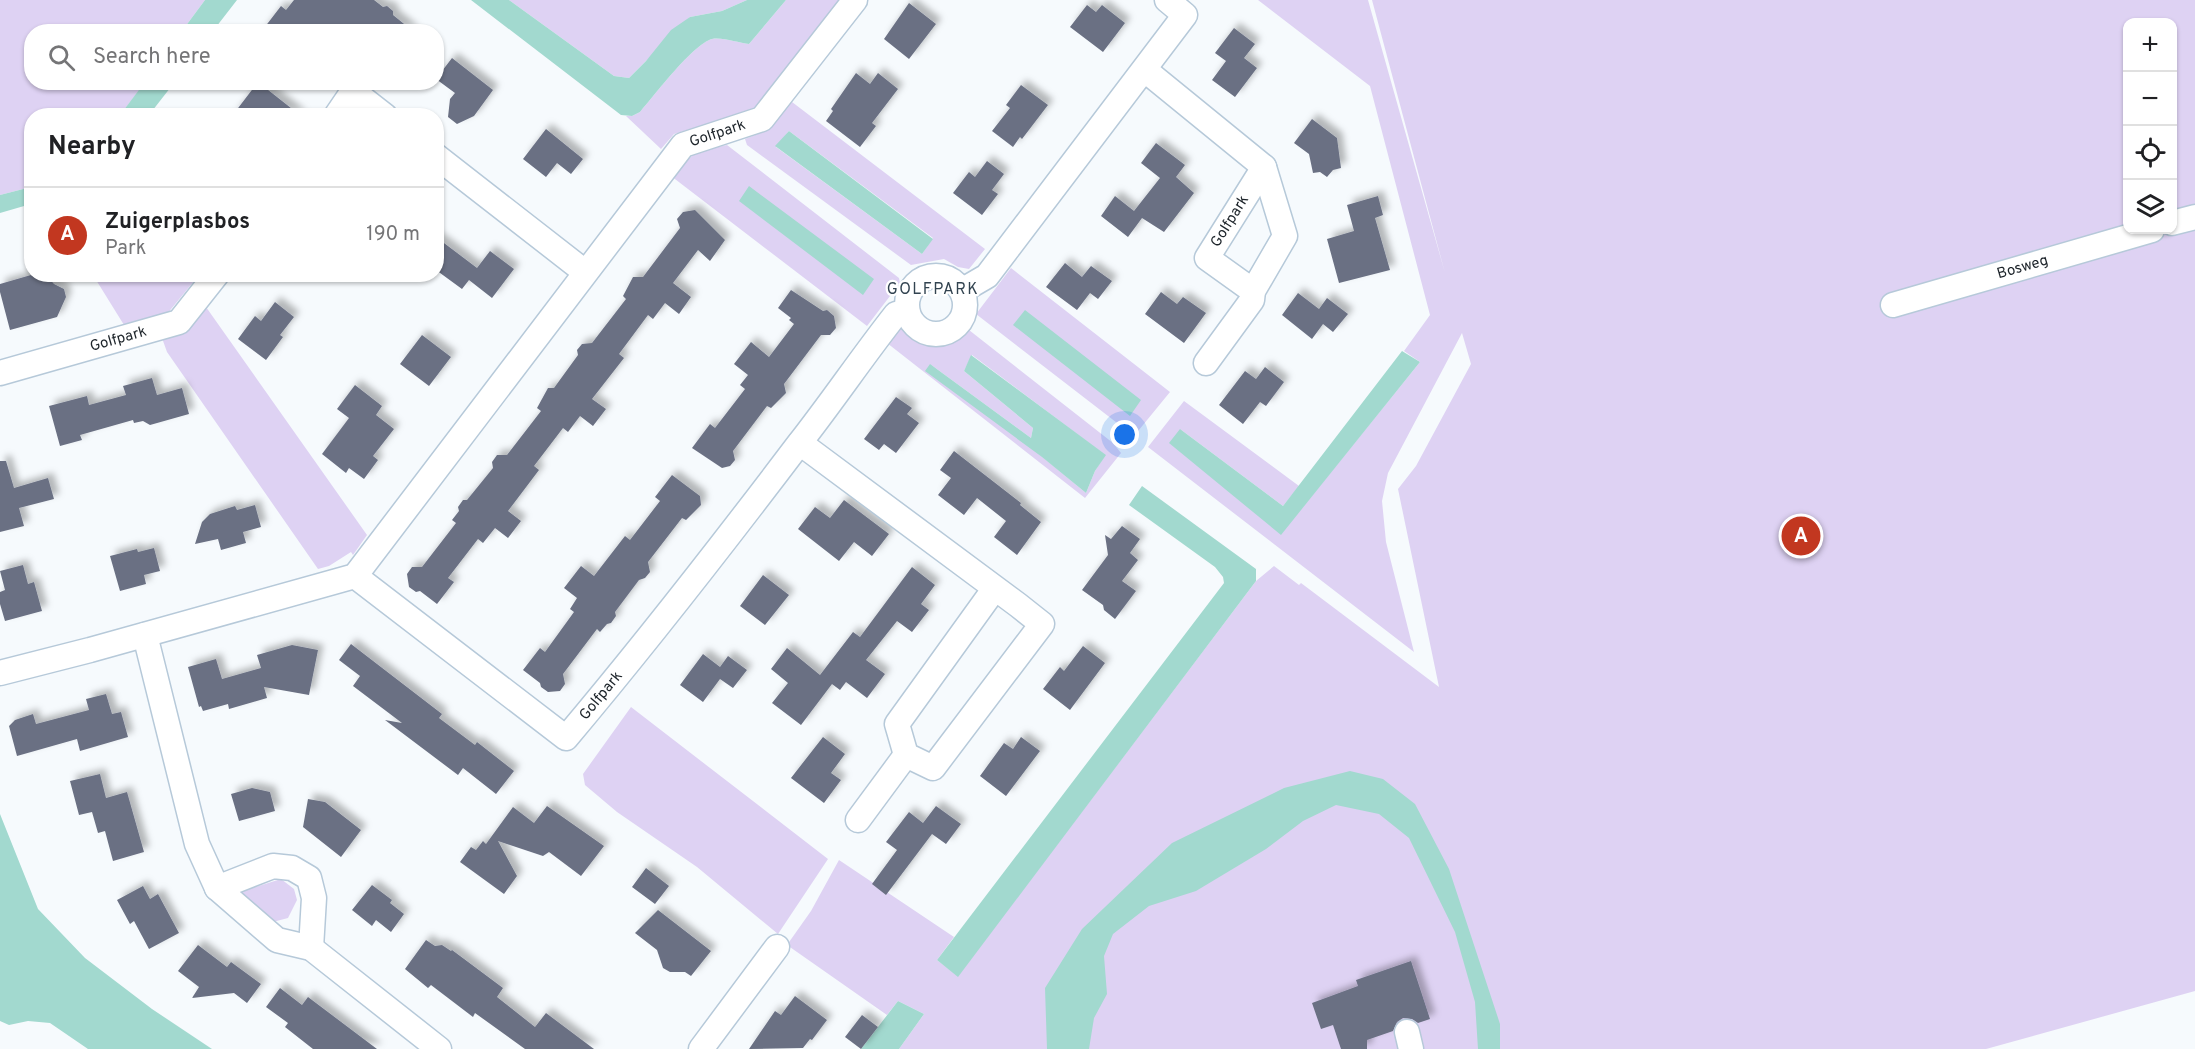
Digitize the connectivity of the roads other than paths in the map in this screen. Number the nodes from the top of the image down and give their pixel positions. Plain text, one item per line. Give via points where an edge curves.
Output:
1 (855, 0) edge
2 (1167, 0) edge
3 (1145, 70) junction
4 (341, 108) edge
5 (375, 108) edge
6 (444, 162) edge
7 (1264, 167) junction
8 (2195, 217) edge
9 (2177, 222) edge
10 (2138, 234) edge
11 (585, 272) junction
12 (211, 282) edge
13 (963, 290) junction
14 (1253, 291) junction
15 (1893, 305) dead end
16 (907, 311) junction
17 (1206, 363) dead end
18 (0, 373) edge
19 (800, 443) junction
20 (355, 576) junction
21 (995, 588) junction
22 (145, 635) junction
23 (0, 673) edge
24 (906, 755) junction
25 (858, 820) dead end
26 (217, 888) junction
27 (777, 947) dead end
28 (312, 948) junction
29 (439, 1049) edge
30 (701, 1049) edge

1 - 11 street, Golfpark via 762,119 683,145
2 - 3 street via 1185,15
3 - 7 street
3 - 13 street via 987,276
4 - 5 street via 353,91
6 - 11 street
7 - 14 street, Golfpark via 1285,236
7 - 14 street, Golfpark via 1207,258
8 - 9 street
10 - 15 street, Bosweg
11 - 20 street, Golfpark
12 - 18 street, Golfpark via 179,322
13 - 16 street via 948,277 929,275 912,286
13 - 16 street via 966,311 948,333 931,334 915,327
14 - 17 street, Golfpark via 1252,300
16 - 19 street, Golfpark via 896,314
19 - 20 street, Golfpark via 643,646 566,738
19 - 21 street
20 - 22 street
21 - 24 street via 897,724
21 - 24 street via 1041,624 933,768
22 - 23 street
22 - 26 street via 197,844
24 - 25 street
26 - 28 street via 277,940
26 - 28 street via 273,866 292,868 309,878 314,898
27 - 30 street
28 - 29 street

